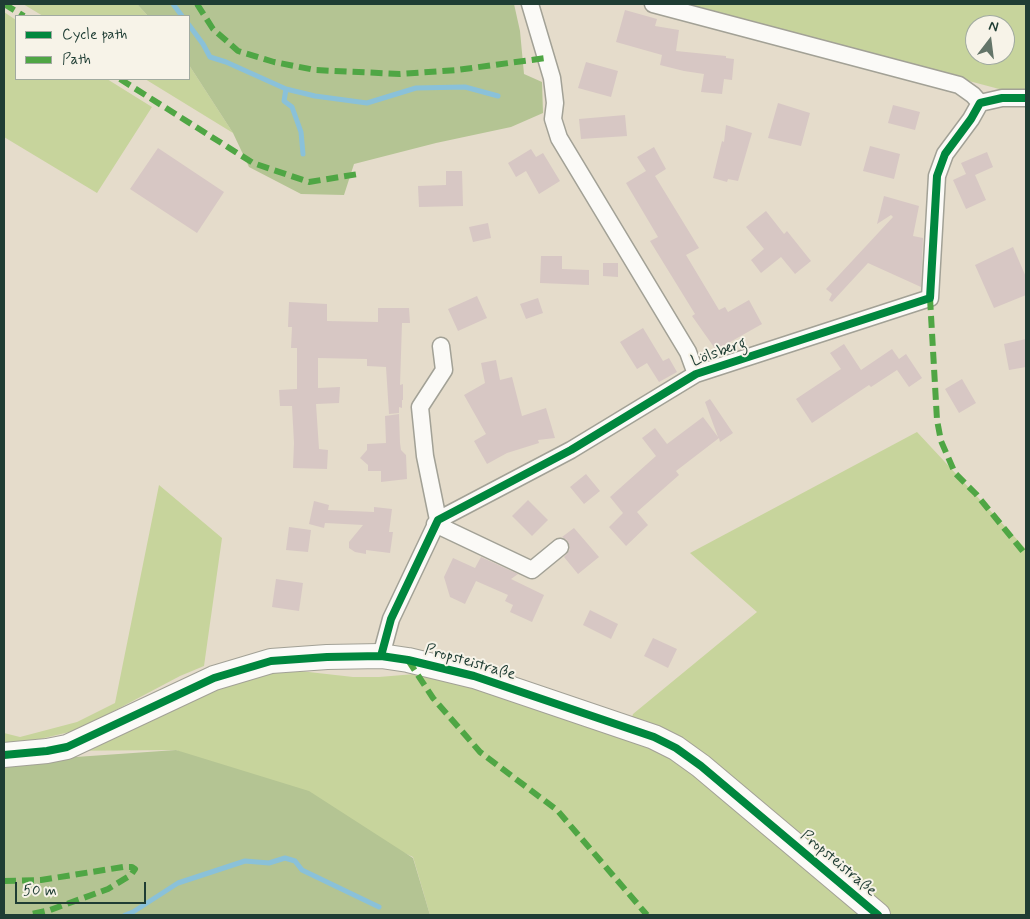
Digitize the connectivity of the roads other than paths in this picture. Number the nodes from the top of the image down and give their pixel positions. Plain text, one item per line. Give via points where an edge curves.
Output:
1 (530, 4) edge
2 (653, 4) edge
3 (1026, 98) edge
4 (980, 103) junction
5 (441, 346) dead end
6 (696, 374) junction
7 (436, 522) junction
8 (560, 547) dead end
9 (381, 656) junction
10 (4, 755) edge
11 (878, 915) edge

1 - 6 street, Lölsberg via 552,78 553,119 559,138 683,344
2 - 4 street via 958,85
3 - 4 street via 1002,98
4 - 6 street, Lölsberg via 945,154 937,176 930,298
5 - 7 street via 444,370 420,407
6 - 7 street, Lölsberg via 571,450
7 - 8 street via 532,570
7 - 9 street via 392,619
9 - 10 street, Propsteistraße via 271,661 214,678 67,746
9 - 11 street, Propsteistraße via 474,676 654,737 676,748

